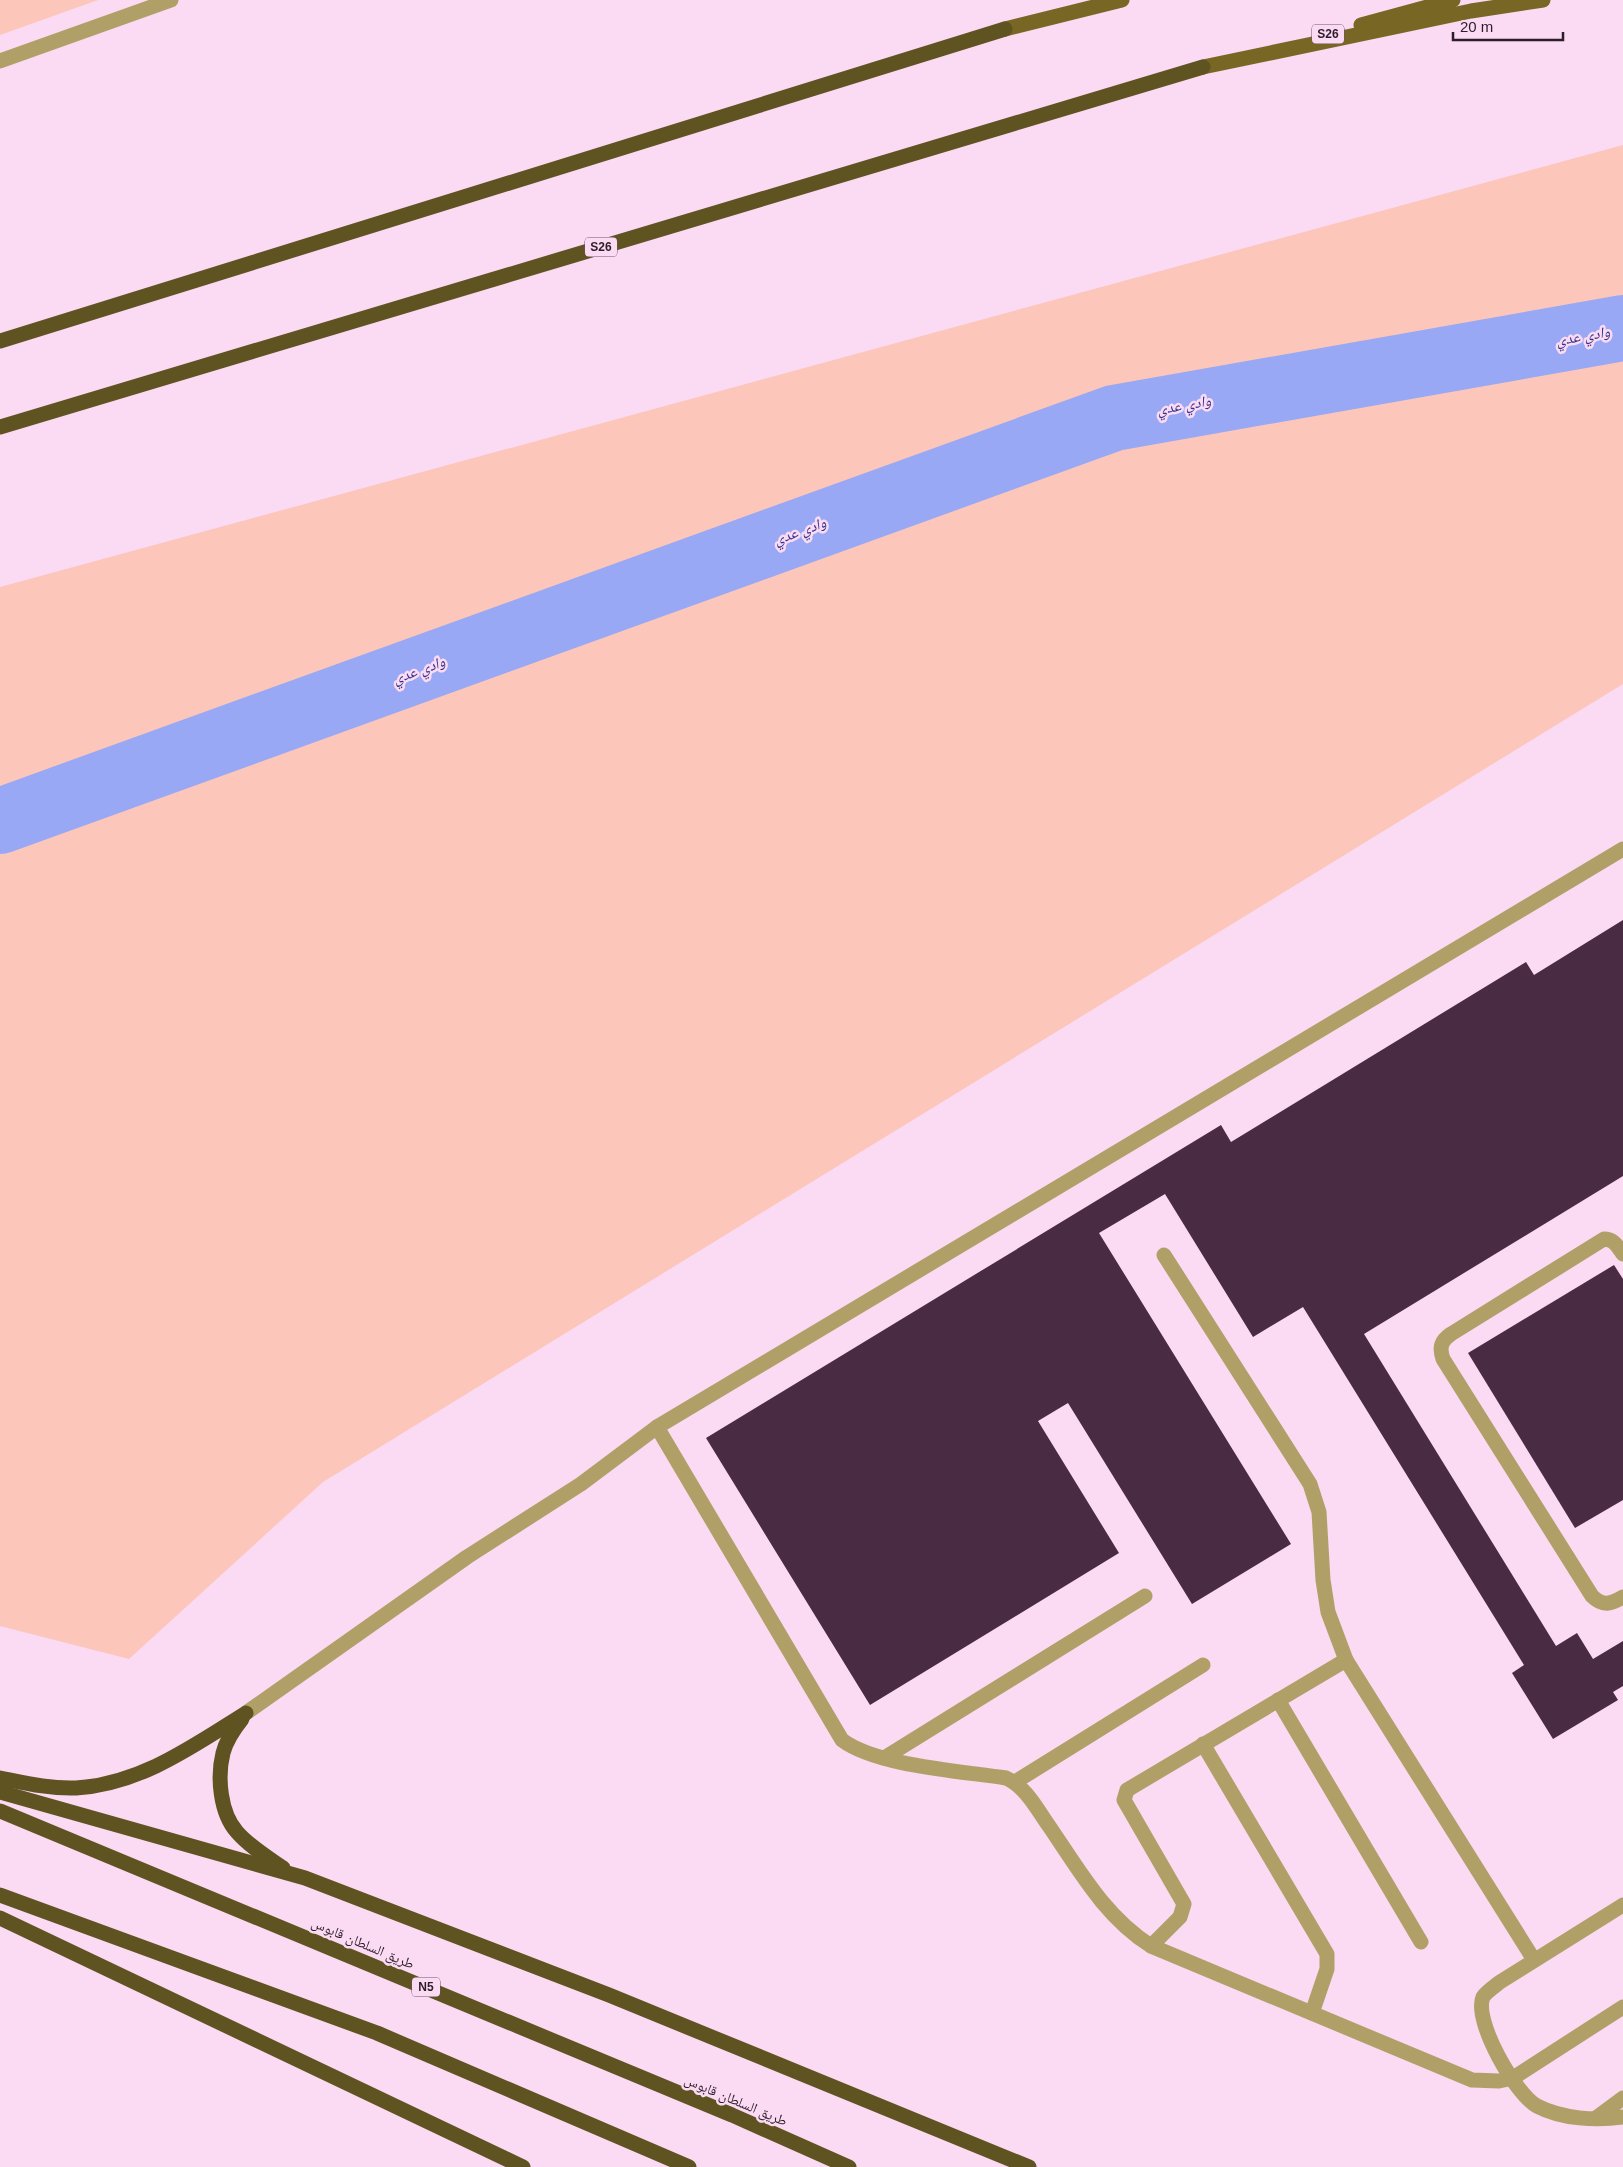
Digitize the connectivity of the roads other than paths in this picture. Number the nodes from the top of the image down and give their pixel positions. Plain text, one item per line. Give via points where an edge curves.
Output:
1 (171, 0) edge
2 (1094, 0) edge
3 (1122, 0) edge
4 (1453, 0) edge
5 (1543, 0) edge
6 (1005, 28) junction
7 (0, 60) edge
8 (1203, 67) junction
9 (0, 341) edge
10 (0, 427) edge
11 (1623, 848) edge
12 (1623, 1254) edge
13 (1164, 1256) dead end
14 (657, 1427) junction
15 (1145, 1596) dead end
16 (1623, 1597) edge
17 (1346, 1660) junction
18 (1203, 1666) dead end
19 (1278, 1700) junction
20 (246, 1713) junction
21 (1203, 1744) junction
22 (884, 1758) junction
23 (0, 1778) edge
24 (1015, 1782) junction
25 (0, 1792) edge
26 (0, 1811) edge
27 (292, 1874) junction
28 (0, 1896) edge
29 (1623, 1905) edge
30 (0, 1918) edge
31 (1422, 1942) dead end
32 (1151, 1946) junction
33 (1534, 1960) junction
34 (1623, 2007) edge
35 (1312, 2013) junction
36 (1513, 2078) junction
37 (1623, 2098) edge
38 (1623, 2117) edge
39 (1596, 2118) junction
40 (523, 2167) edge
41 (689, 2167) edge
42 (849, 2167) edge
43 (1029, 2167) edge

1 - 7 lane
2 - 6 main road
3 - 6 main road
4 - 8 main road, S26
5 - 8 main road via 1471,11
6 - 9 highway
8 - 10 highway, S26
11 - 14 lane
12 - 16 lane via 1610,1239 1604,1239 1451,1334 1443,1340 1440,1350 1592,1596 1606,1604
13 - 17 lane via 1310,1484 1319,1512 1328,1612
14 - 20 lane via 581,1484 467,1556
14 - 22 lane via 833,1728 854,1749
15 - 22 lane
17 - 19 lane
17 - 33 lane
18 - 24 lane
19 - 21 lane
19 - 31 lane
20 - 23 highway via 167,1761 116,1781 59,1788
20 - 27 highway via 223,1752 220,1775 226,1810 236,1831
21 - 32 lane via 1126,1790 1124,1800 1184,1904 1180,1917
21 - 35 lane via 1327,1954 1327,1969
22 - 24 lane
24 - 32 lane via 1120,1924
25 - 27 highway
26 - 42 highway, طريق السلطان قابوس / N5 via 723,2111
27 - 43 highway via 610,1995
28 - 41 highway via 377,2033
29 - 33 lane
30 - 40 highway
32 - 35 lane
33 - 36 lane via 1484,1996 1481,2011 1488,2038
34 - 36 lane
35 - 36 lane via 1472,2080
36 - 39 lane via 1519,2090 1535,2106 1564,2116
37 - 39 lane
38 - 39 lane

